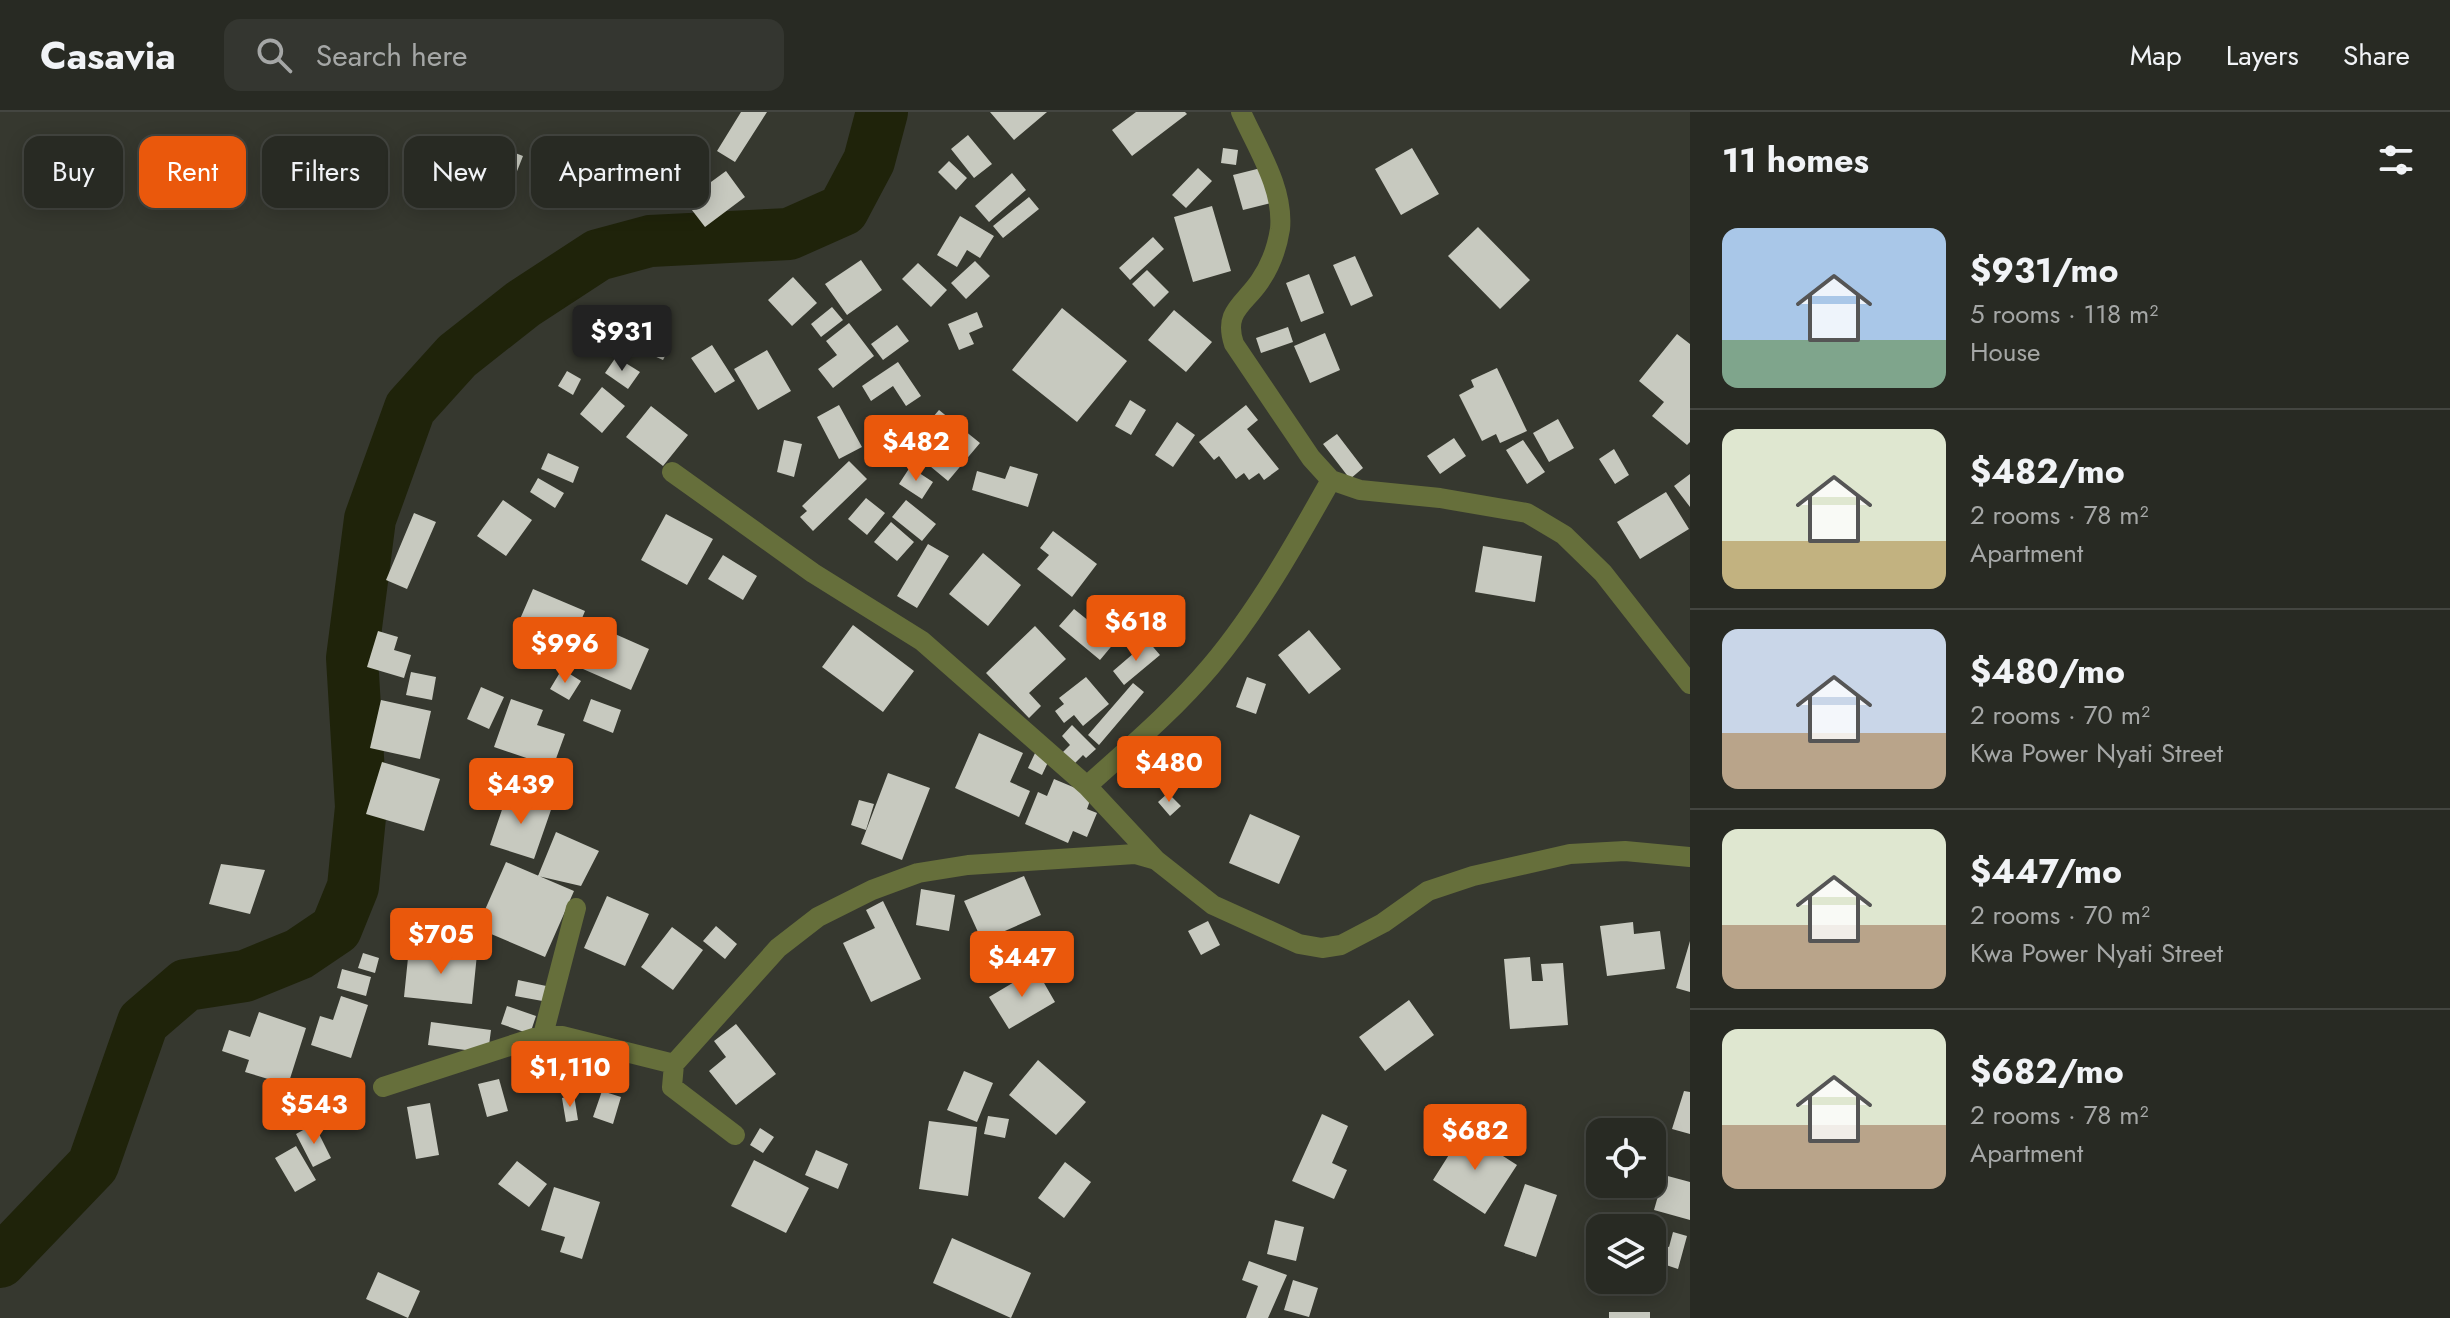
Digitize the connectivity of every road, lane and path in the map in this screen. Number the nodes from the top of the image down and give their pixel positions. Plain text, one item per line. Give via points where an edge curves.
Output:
1 (1241, 112) edge
2 (672, 472) dead end
3 (1331, 480) junction
4 (1690, 684) edge
5 (1087, 786) junction
6 (1690, 857) edge
7 (1156, 860) junction
8 (576, 908) dead end
9 (543, 1035) junction
10 (674, 1064) junction
11 (383, 1087) dead end
12 (735, 1135) dead end

1 - 3 street via 1278,195 1280,228 1273,258 1237,307 1229,329 1311,458
2 - 5 street via 813,573 922,641
3 - 4 street via 1360,490 1527,513 1564,535 1603,573
3 - 5 street via 1211,666
5 - 7 street
6 - 7 street via 1625,851 1570,854 1473,876 1428,891 1383,923 1341,945 1322,948 1299,944 1213,905
7 - 10 street via 1135,854 968,865 918,873 872,890 818,917 778,948
8 - 9 street
9 - 10 street
9 - 11 street
10 - 12 street via 672,1087

